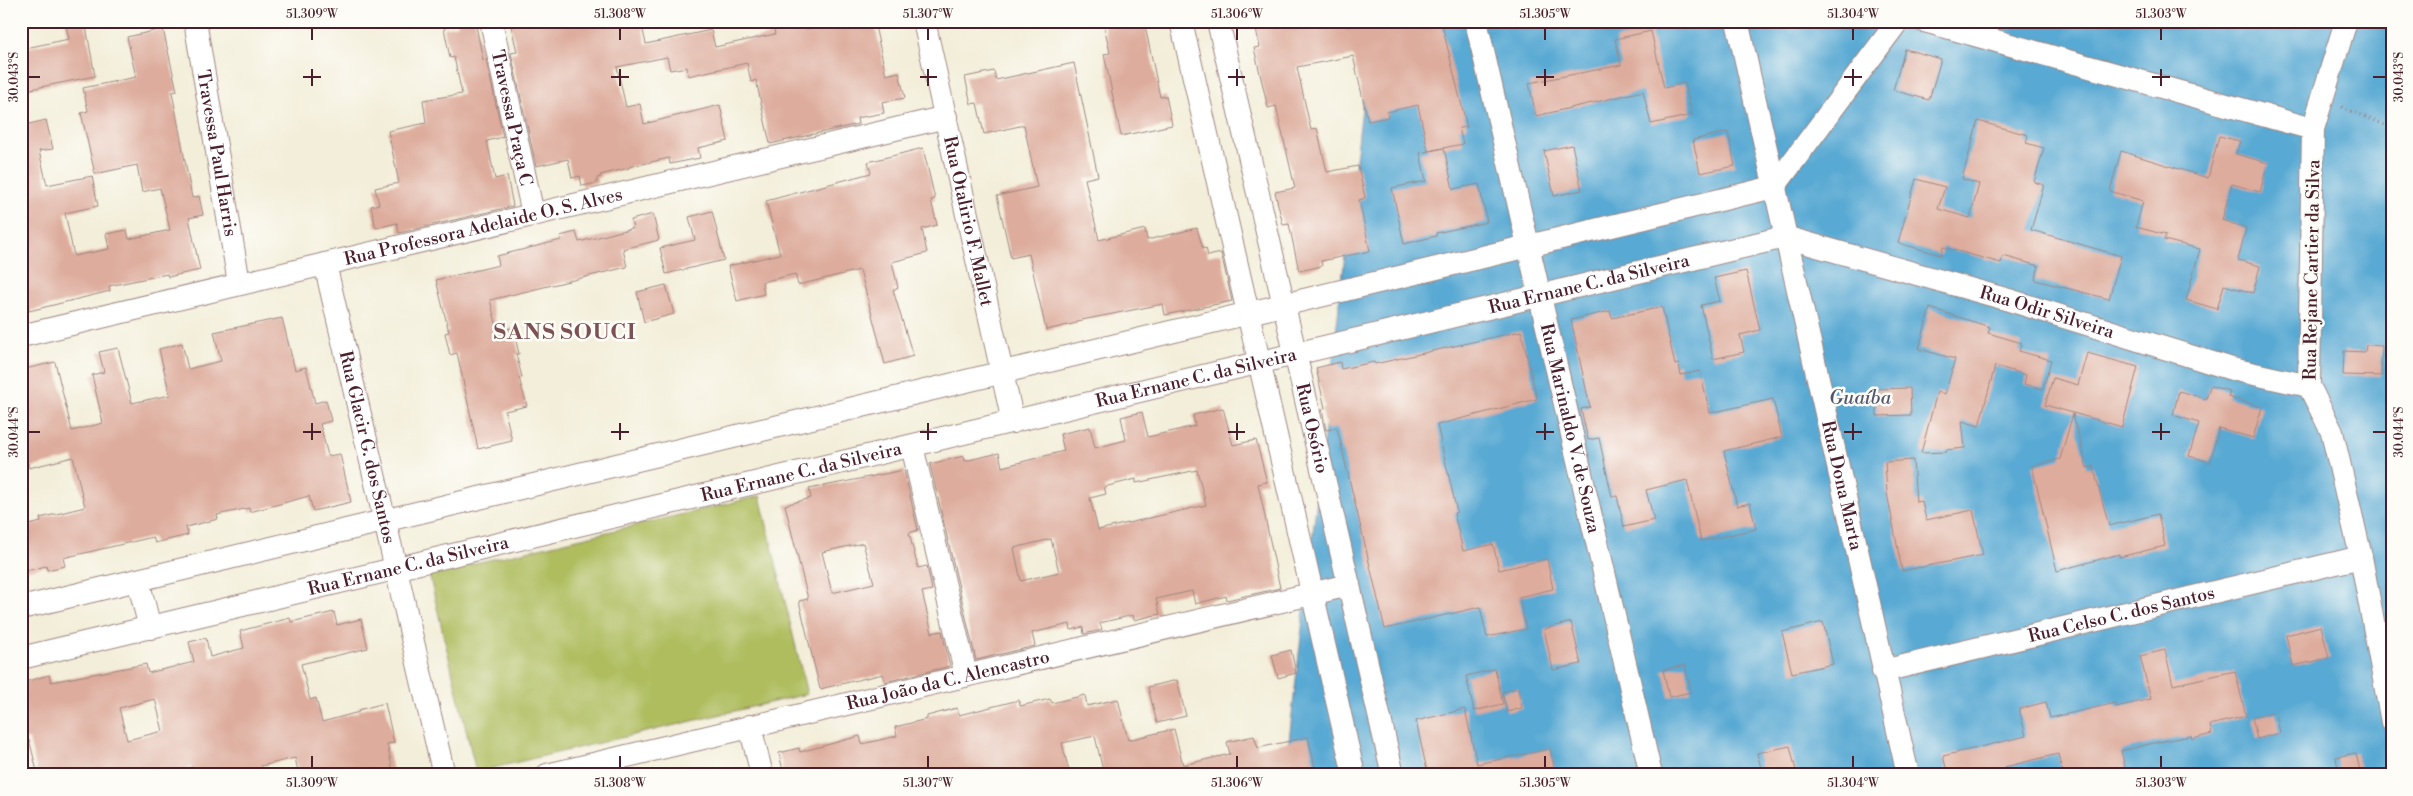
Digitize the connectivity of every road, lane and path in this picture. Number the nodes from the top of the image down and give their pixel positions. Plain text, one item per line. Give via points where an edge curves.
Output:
1 (196, 21) edge
2 (491, 21) edge
3 (924, 21) edge
4 (1181, 21) edge
5 (1218, 21) edge
6 (1476, 21) edge
7 (1737, 21) edge
8 (1898, 21) edge
9 (1924, 21) edge
10 (2346, 21) edge
11 (2322, 100) junction
12 (946, 117) junction
13 (2392, 128) edge
14 (2314, 129) junction
15 (1774, 187) junction
16 (533, 214) junction
17 (1785, 237) junction
18 (1527, 246) junction
19 (325, 264) junction
20 (239, 284) junction
21 (1538, 296) junction
22 (1284, 305) junction
23 (1248, 313) junction
24 (21, 336) edge
25 (1296, 354) junction
26 (1260, 363) junction
27 (1002, 372) junction
28 (2309, 386) junction
29 (1013, 422) junction
30 (912, 446) junction
31 (385, 521) junction
32 (2361, 557) junction
33 (396, 569) junction
34 (138, 580) junction
35 (1349, 585) junction
36 (1312, 593) junction
37 (21, 608) edge
38 (150, 628) junction
39 (21, 658) edge
40 (1883, 671) junction
41 (966, 675) junction
42 (2392, 722) edge
43 (750, 726) junction
44 (1648, 774) edge
45 (444, 775) edge
46 (547, 775) edge
47 (762, 775) edge
48 (1354, 775) edge
49 (1393, 775) edge
50 (1908, 775) edge

1 - 20 street, Travessa Paul Harris
2 - 16 street, Travessa Praça C
3 - 12 street, Rua Otalirio F. Mallet
4 - 23 street, Rua Osório
5 - 22 street, Rua Osório
6 - 18 street, Rua Marinaldo V. de Souza
7 - 15 street, Rua Dona Marta
8 - 15 street
9 - 14 street
10 - 11 street, Rua Rejane Cartier da Silva
11 - 13 path
11 - 14 street, Rua Rejane Cartier da Silva
12 - 16 street, Rua Professora Adelaide O. S. Alves
12 - 27 street, Rua Otalirio F. Mallet
14 - 28 street, Rua Rejane Cartier da Silva
15 - 17 street, Rua Dona Marta
15 - 18 street
16 - 19 street, Rua Professora Adelaide O. S. Alves
17 - 21 street, Rua Ernane C. da Silveira
17 - 28 street, Rua Odir Silveira via 2009,300 2232,369
17 - 40 street, Rua Dona Marta
18 - 21 street, Rua Marinaldo V. de Souza
18 - 22 street
19 - 20 street, Rua Professora Adelaide O. S. Alves
19 - 31 street, Rua Glacir G. dos Santos
20 - 24 street, Rua Professora Adelaide O. S. Alves
21 - 25 street, Rua Ernane C. da Silveira
21 - 44 street, Rua Marinaldo V. de Souza
22 - 23 street
22 - 25 street, Rua Osório
23 - 26 street, Rua Osório
23 - 27 street
25 - 26 street, Rua Ernane C. da Silveira
25 - 35 street, Rua Osório
26 - 29 street, Rua Ernane C. da Silveira
26 - 36 street, Rua Osório
27 - 29 street, Rua Otalirio F. Mallet
27 - 31 street
28 - 32 street, Rua Rejane Cartier da Silva via 2332,432
29 - 30 street, Rua Ernane C. da Silveira
30 - 33 street, Rua Ernane C. da Silveira
30 - 41 street
31 - 33 street, Rua Glacir G. dos Santos
31 - 34 street
32 - 40 street, Rua Celso C. dos Santos
32 - 42 street, Rua Rejane Cartier da Silva
33 - 38 street, Rua Ernane C. da Silveira
33 - 45 street, Rua Glacir G. dos Santos
34 - 37 street
34 - 38 street
35 - 36 street, Rua João da C. Alencastro
35 - 49 street, Rua Osório
36 - 41 street, Rua João da C. Alencastro
36 - 48 street, Rua Osório
38 - 39 street, Rua Ernane C. da Silveira
40 - 50 street, Rua Dona Marta
41 - 43 street, Rua João da C. Alencastro
43 - 46 street, Rua João da C. Alencastro
43 - 47 street

